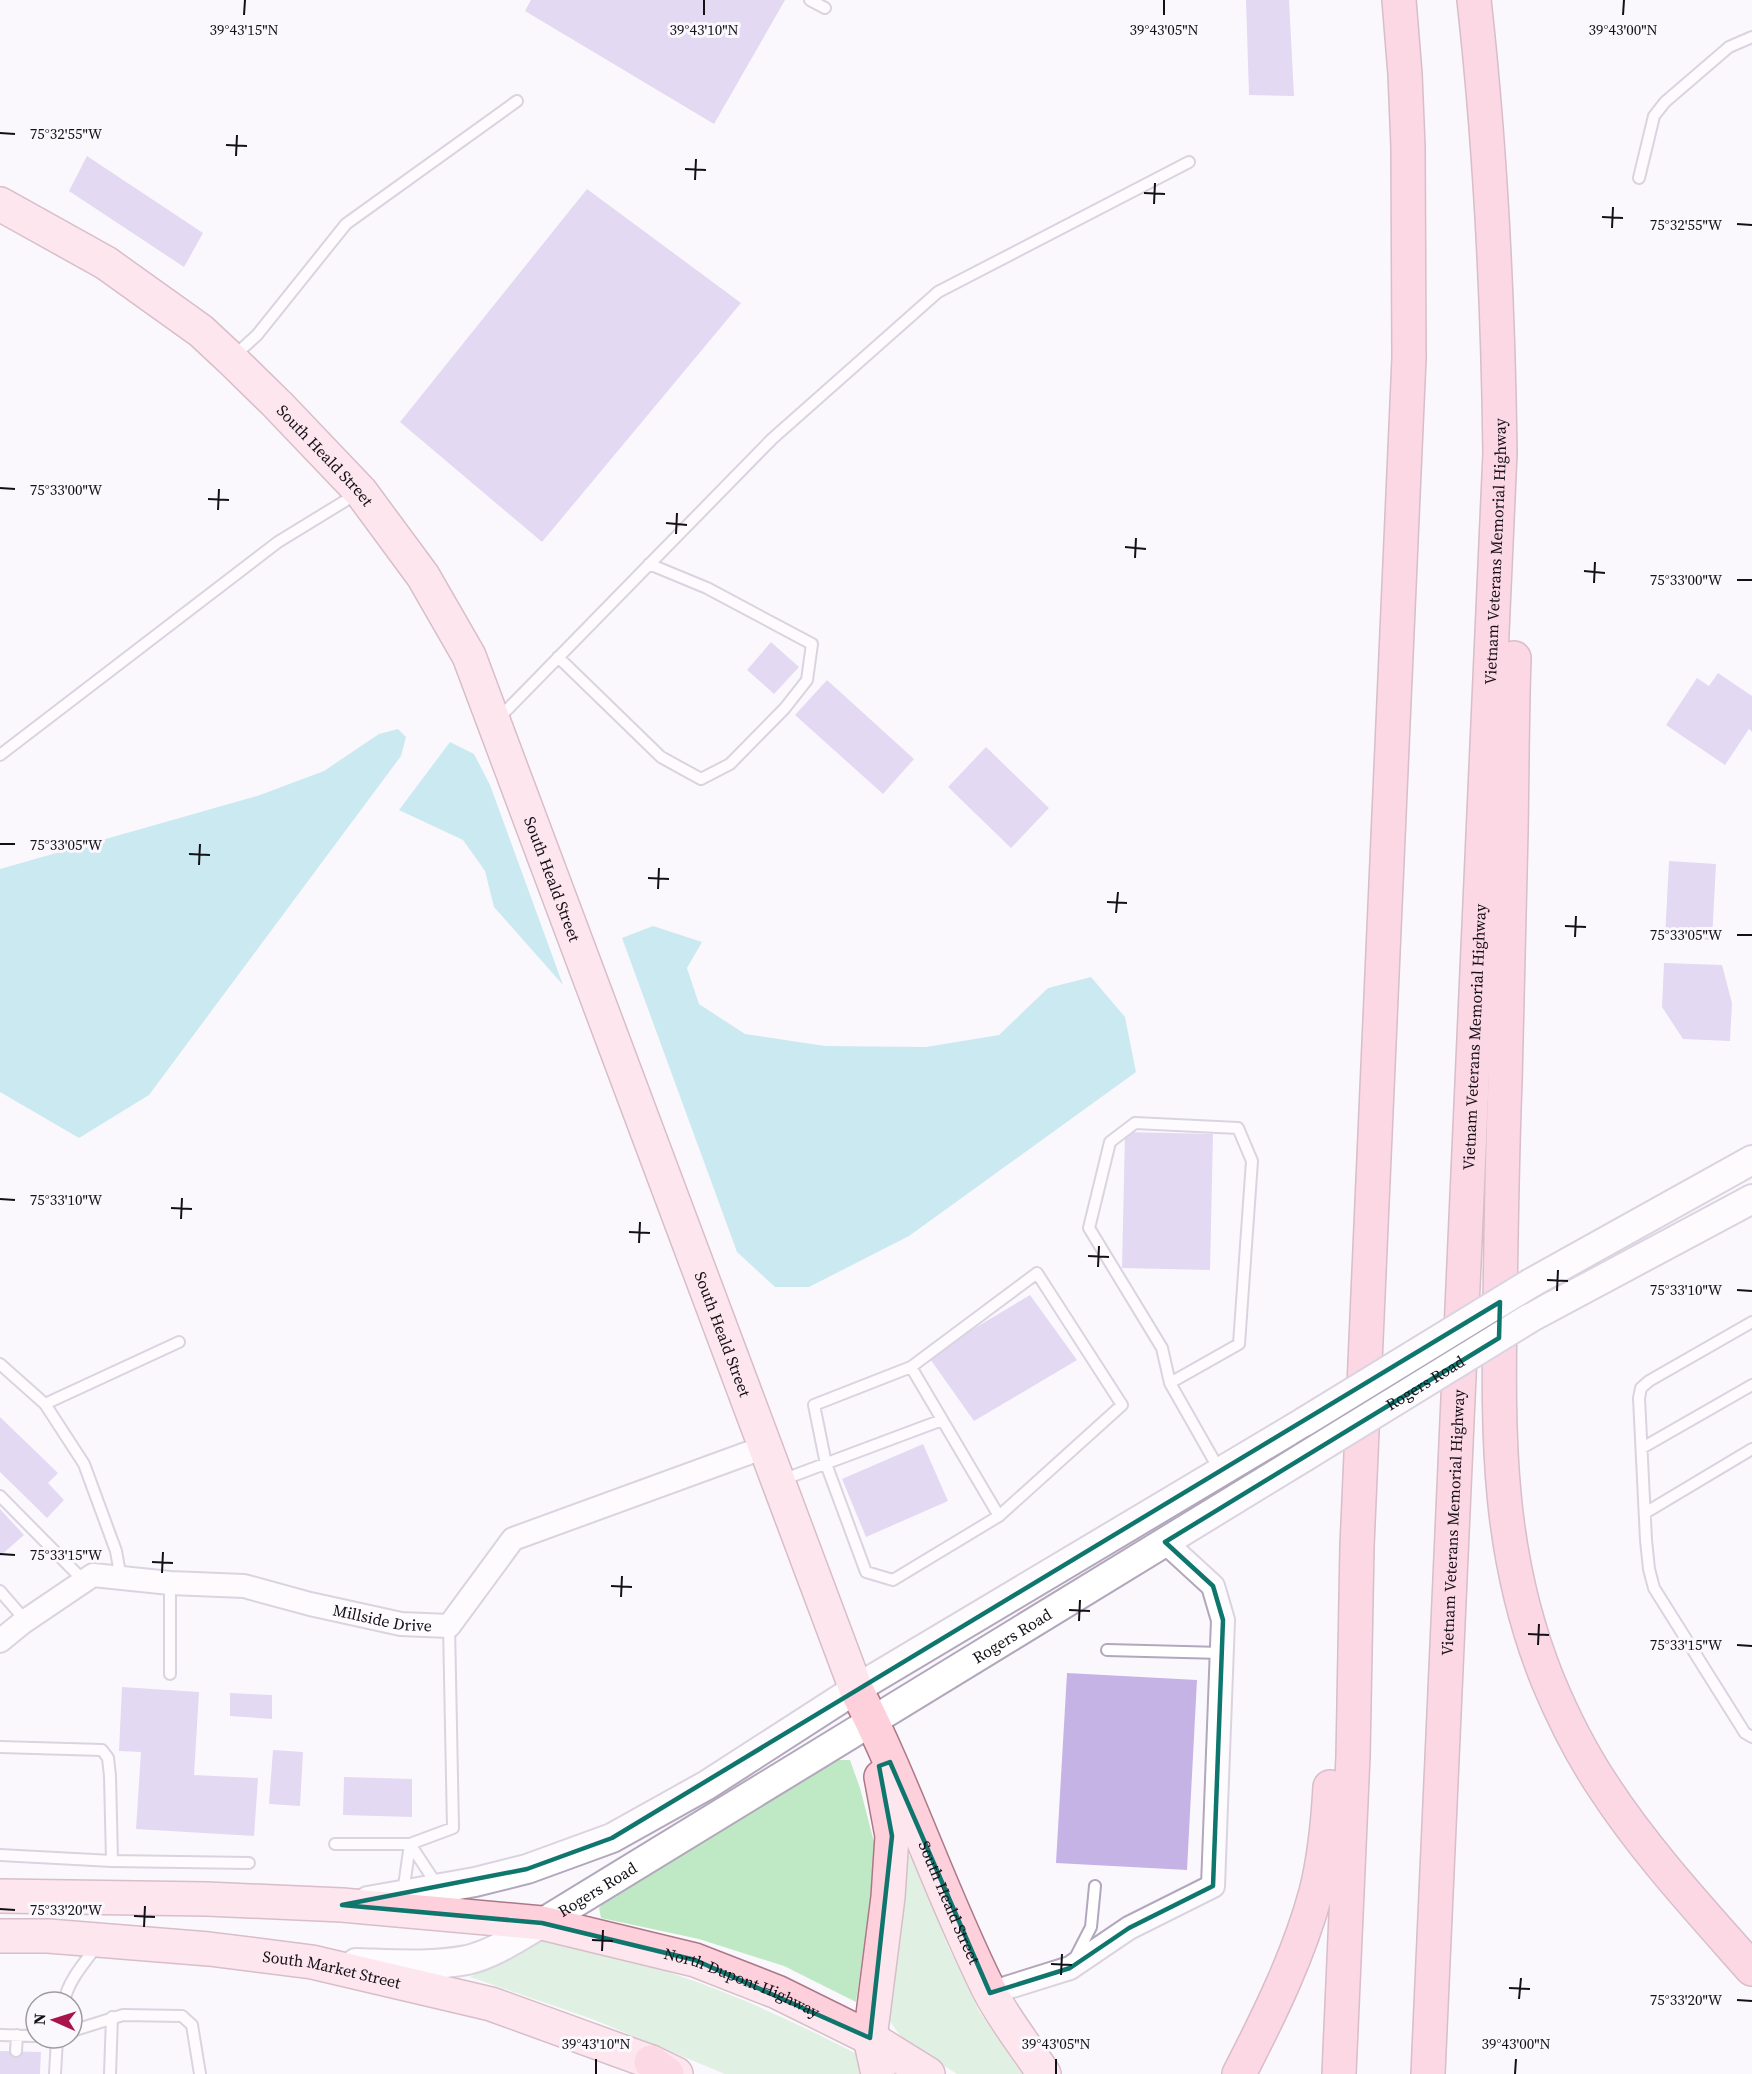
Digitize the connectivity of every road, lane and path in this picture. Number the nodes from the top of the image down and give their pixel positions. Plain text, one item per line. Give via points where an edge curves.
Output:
1 (810, 0) edge
2 (1399, 0) edge
3 (1474, 0) edge
4 (825, 8) dead end
5 (1752, 37) edge
6 (517, 101) dead end
7 (1190, 162) dead end
8 (1639, 178) dead end
9 (0, 204) edge
10 (231, 359) junction
11 (1500, 453) junction
12 (361, 492) junction
13 (649, 564) junction
14 (558, 657) junction
15 (493, 723) junction
16 (0, 755) edge
17 (1752, 1160) edge
18 (1752, 1198) edge
19 (1752, 1322) edge
20 (178, 1342) dead end
21 (0, 1364) edge
22 (911, 1367) junction
23 (1170, 1383) junction
24 (1752, 1385) edge
25 (45, 1404) junction
26 (942, 1420) junction
27 (765, 1447) junction
28 (1642, 1448) junction
29 (1752, 1449) edge
30 (826, 1464) junction
31 (1220, 1472) junction
32 (778, 1482) junction
33 (0, 1496) edge
34 (1645, 1513) junction
35 (999, 1516) junction
36 (1166, 1542) junction
37 (1357, 1546) junction
38 (121, 1579) junction
39 (84, 1581) junction
40 (170, 1583) junction
41 (0, 1592) edge
42 (26, 1621) junction
43 (449, 1626) junction
44 (0, 1641) edge
45 (1107, 1650) dead end
46 (1222, 1653) junction
47 (170, 1674) dead end
48 (856, 1689) junction
49 (873, 1722) junction
50 (1752, 1737) edge
51 (0, 1747) edge
52 (335, 1844) dead end
53 (410, 1844) junction
54 (0, 1856) edge
55 (112, 1861) junction
56 (249, 1863) dead end
57 (1095, 1886) dead end
58 (439, 1888) junction
59 (402, 1894) junction
60 (0, 1896) edge
61 (342, 1905) junction
62 (542, 1923) junction
63 (0, 1936) edge
64 (102, 1940) junction
65 (312, 1962) junction
66 (1070, 1968) junction
67 (1752, 1969) edge
68 (67, 1990) edge
69 (990, 1993) junction
70 (112, 2017) junction
71 (84, 2027) edge
72 (0, 2035) edge
73 (17, 2035) junction
74 (24, 2035) edge
75 (870, 2038) junction
76 (57, 2050) edge
77 (16, 2051) dead end
78 (664, 2070) edge
79 (56, 2074) edge
80 (110, 2074) edge
81 (200, 2074) edge
82 (878, 2074) edge
83 (928, 2074) edge
84 (1044, 2074) edge
85 (1239, 2074) edge
86 (1339, 2074) edge
87 (1428, 2074) edge

1 - 4 lane
2 - 37 highway via 1408,157 1409,358
3 - 11 highway, Vietnam Veterans Memorial Highway via 1493,224
5 - 8 lane via 1729,47 1665,102 1654,116
6 - 10 lane via 346,224 256,335
7 - 13 lane via 938,292 772,439
9 - 10 main road, South Heald Street via 106,263 201,331
10 - 12 main road, South Heald Street
11 - 67 highway via 1516,592 1498,1409 1508,1538 1537,1652 1587,1759 1646,1845
11 - 87 highway, Vietnam Veterans Memorial Highway
12 - 15 main road, South Heald Street via 423,576 470,656
12 - 16 lane via 278,542
13 - 14 lane
13 - 14 lane via 707,588 812,644 807,680 785,708 730,764 701,779 661,757
14 - 15 lane
15 - 27 main road, South Heald Street
17 - 31 street, Rogers Road, bridge via 1531,1283
18 - 36 street, Rogers Road, bridge via 1530,1318
19 - 28 lane via 1641,1388
20 - 25 lane
21 - 25 lane
22 - 26 lane
22 - 30 lane via 814,1405
22 - 35 lane via 1037,1273 1122,1405
23 - 23 lane via 1162,1348 1089,1228 1110,1142 1135,1123 1238,1128 1252,1161 1239,1344
23 - 31 lane
24 - 28 lane
25 - 38 lane via 84,1464 116,1551
26 - 30 lane
26 - 35 lane
27 - 32 main road, South Heald Street
27 - 43 street, Millside Drive via 513,1539
28 - 34 lane
29 - 34 lane
30 - 32 lane
30 - 35 lane via 866,1572 893,1580
31 - 48 street, Rogers Road
32 - 48 main road, South Heald Street
33 - 39 lane
34 - 50 lane via 1654,1587 1745,1733
36 - 46 street via 1212,1586 1223,1620
36 - 49 street, Rogers Road
37 - 85 highway via 1332,1753 1326,1840 1316,1891 1279,1991
37 - 86 highway via 1353,1756
38 - 39 street, Millside Drive via 93,1575
38 - 40 street, Millside Drive
39 - 42 street, Millside Drive
40 - 43 street, Millside Drive via 244,1586 401,1624
40 - 47 lane
41 - 42 lane
42 - 44 street, Millside Drive
43 - 53 lane via 453,1828
45 - 46 lane
46 - 66 street via 1213,1886 1129,1928
48 - 49 main road, South Heald Street
48 - 58 street, Rogers Road via 707,1785 612,1838 527,1869
49 - 62 street, Rogers Road
49 - 69 main road, South Heald Street
49 - 75 main road, South Heald Street via 892,1836
51 - 55 lane via 102,1750 108,1758
52 - 53 lane
53 - 58 lane
53 - 59 lane
54 - 55 lane
55 - 56 lane
57 - 66 lane via 1091,1926
58 - 59 street, Rogers Road
59 - 61 street, Rogers Road
60 - 61 main road
61 - 62 main road
62 - 65 street, Rogers Road via 468,1960 411,1965
62 - 75 main road, North Dupont Highway via 695,1960 777,1992
63 - 64 main road, South Market Street
64 - 65 main road, South Market Street
64 - 68 lane
65 - 78 main road, South Market Street via 491,2004
66 - 69 street
69 - 84 main road, South Heald Street
70 - 71 lane
70 - 80 lane
70 - 81 lane via 182,2016 192,2025
72 - 73 lane
73 - 74 lane
73 - 77 lane
75 - 82 main road, South Heald Street
75 - 83 main road, North Dupont Highway
76 - 79 lane

